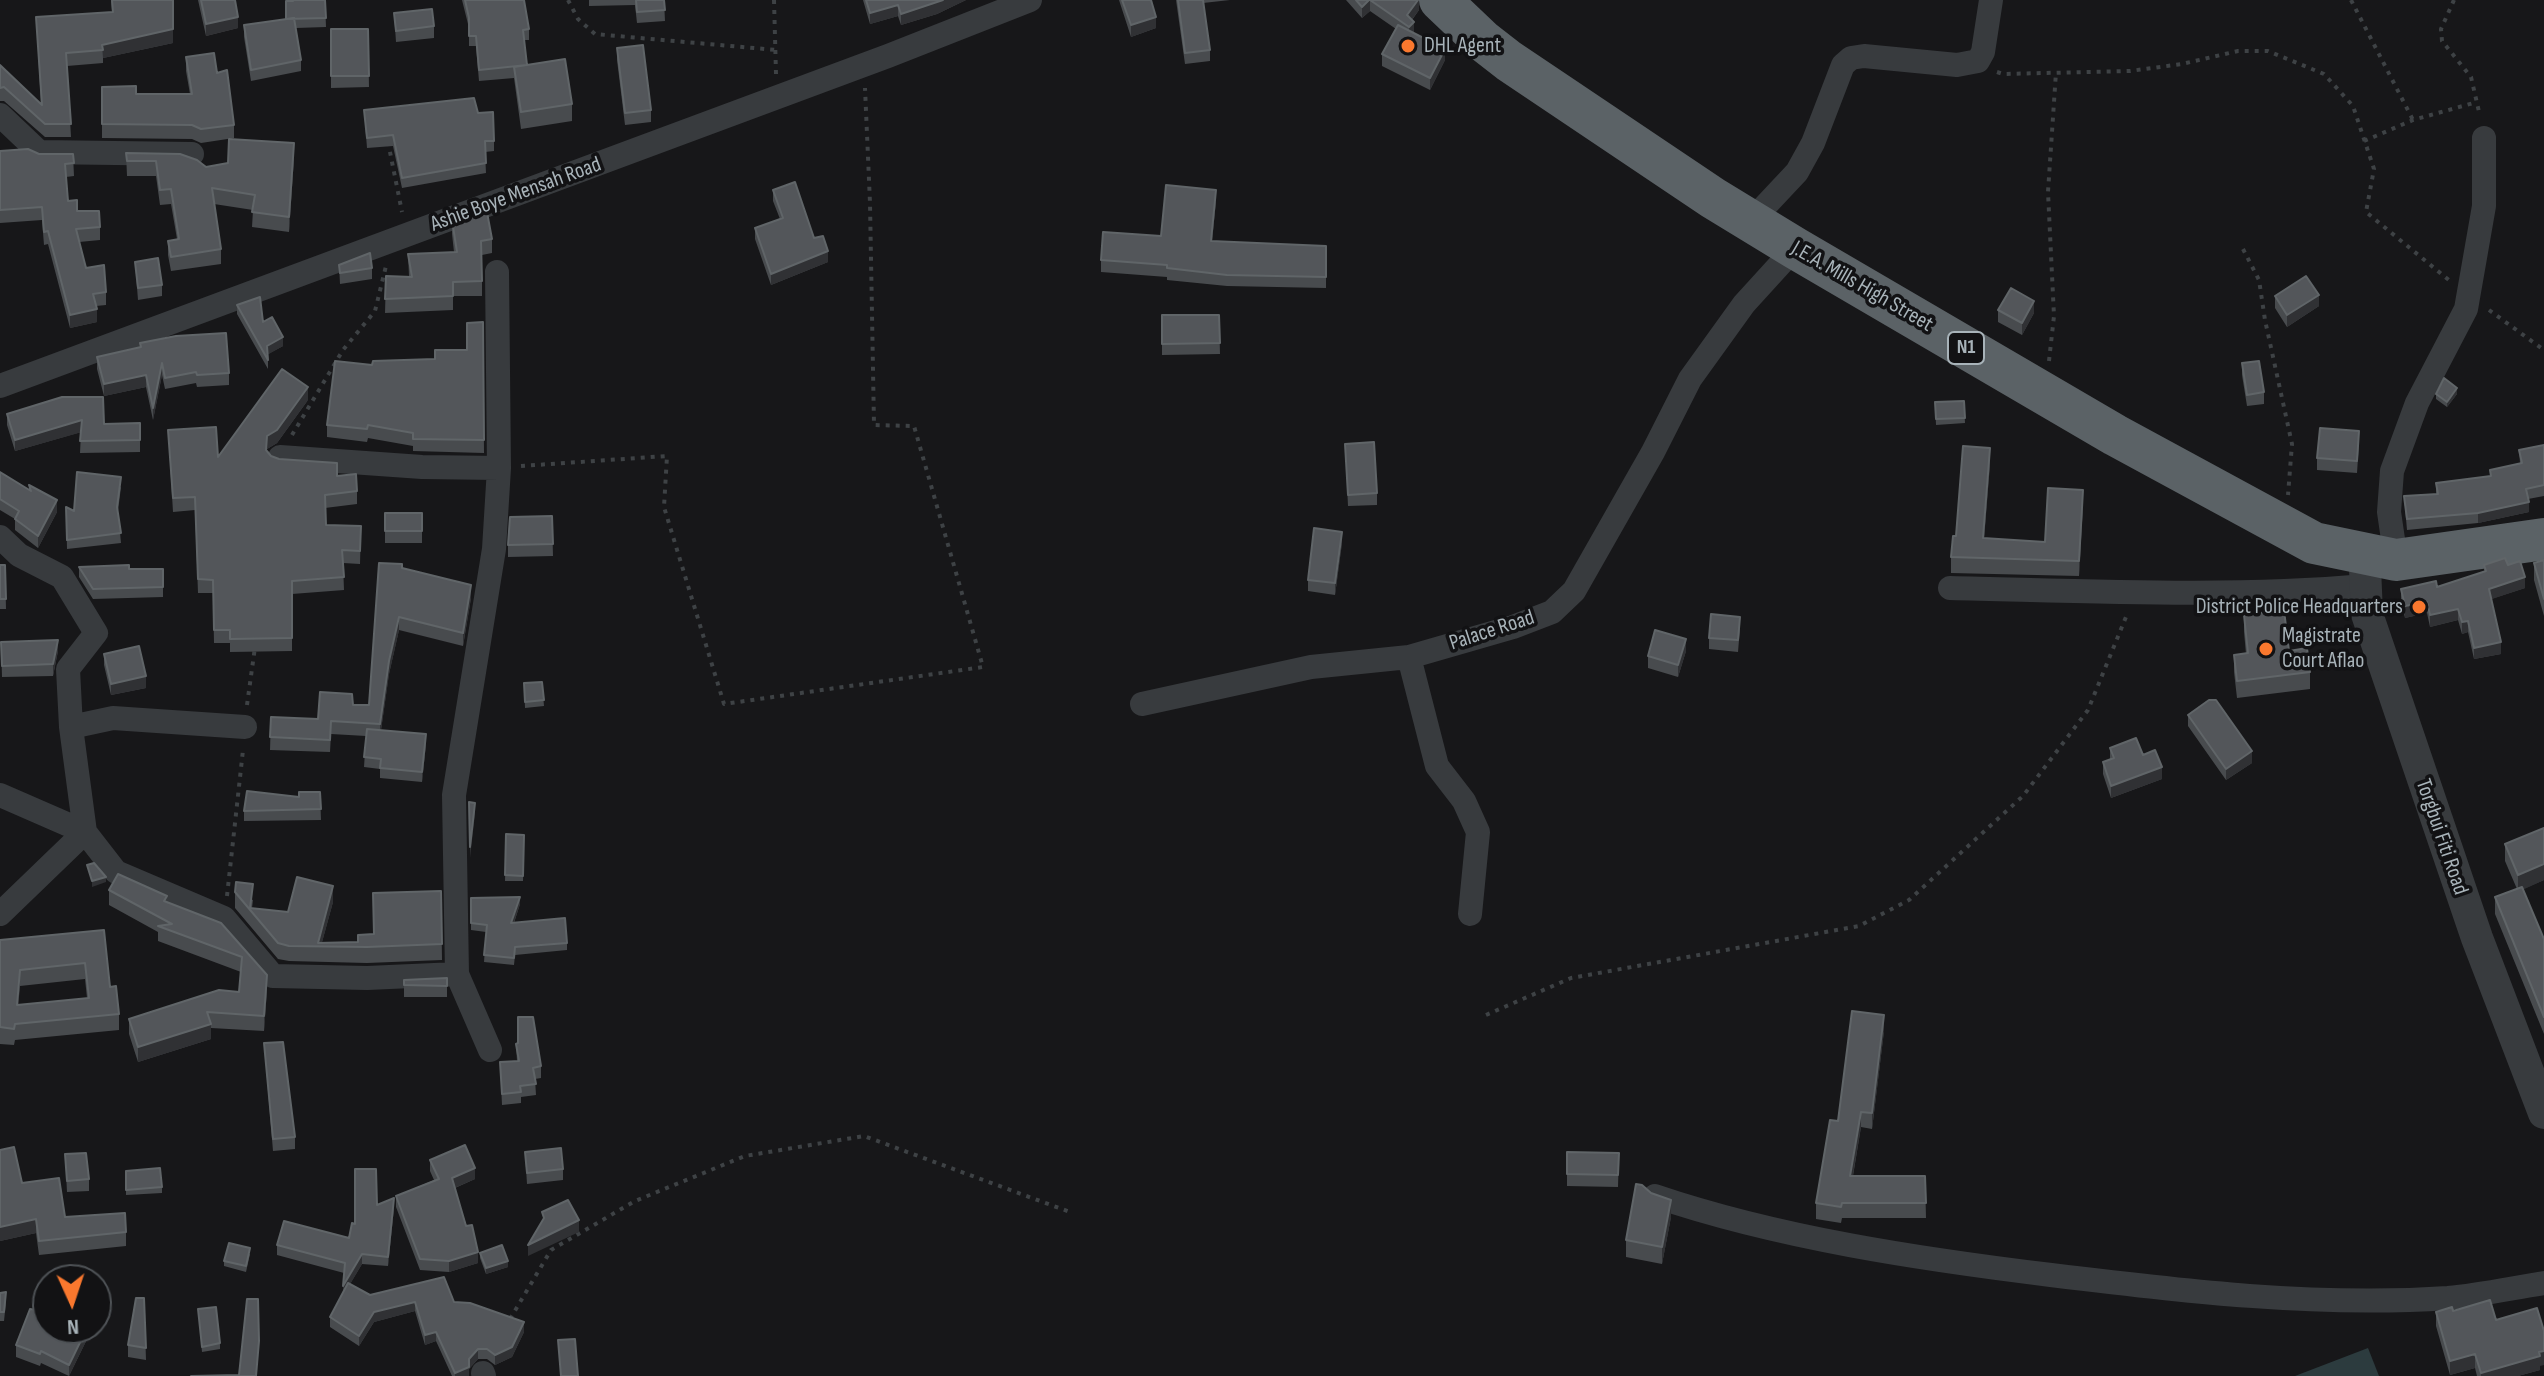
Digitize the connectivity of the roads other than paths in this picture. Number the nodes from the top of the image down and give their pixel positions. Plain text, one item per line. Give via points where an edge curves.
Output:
1 (1030, 0) edge
2 (1440, 0) edge
3 (1991, 0) edge
4 (0, 115) edge
5 (2484, 138) road end
6 (192, 154) edge
7 (1751, 221) junction
8 (1795, 248) junction
9 (497, 272) dead end
10 (0, 386) edge
11 (280, 457) edge
12 (499, 468) junction
13 (0, 537) edge
14 (2544, 539) edge
15 (2376, 567) junction
16 (1950, 588) dead end
17 (1409, 657) junction
18 (1142, 704) dead end
19 (71, 727) junction
20 (245, 727) road end
21 (0, 795) edge
22 (85, 832) junction
23 (0, 914) edge
24 (1470, 914) dead end
25 (457, 974) junction
26 (490, 1050) dead end
27 (2544, 1113) edge
28 (1655, 1196) edge
29 (2544, 1283) edge

1 - 10 street, Ashie Boye Mensah Road
2 - 7 highway, J.E.A. Mills High Street / N1 via 1509,61
3 - 7 street via 1978,61 1957,65 1864,56 1843,65 1797,172
4 - 6 street via 39,152
5 - 15 street via 2484,206 2466,309 2417,403 2392,471
7 - 8 highway, J.E.A. Mills High Street / N1
8 - 15 highway, J.E.A. Mills High Street / N1 via 2115,435 2314,543
8 - 17 street, Palace Road via 1744,304 1690,379 1574,591 1552,612
9 - 12 street
11 - 12 street
12 - 25 street via 494,549 454,795
13 - 19 street via 19,555 62,577 96,633 68,669
14 - 15 highway, J.E.A. Mills High Street / N1
15 - 16 street via 2323,590
15 - 27 street, Torgbui Fiti Road via 2367,614 2477,938
17 - 18 street, Palace Road via 1311,667
17 - 24 street via 1437,766 1464,801 1478,832
19 - 20 street via 113,718
19 - 22 street
21 - 22 street
22 - 23 street
22 - 25 street via 116,872 224,918 273,976
25 - 26 street
28 - 29 street via 1718,1217 1948,1263 2196,1293 2450,1298

